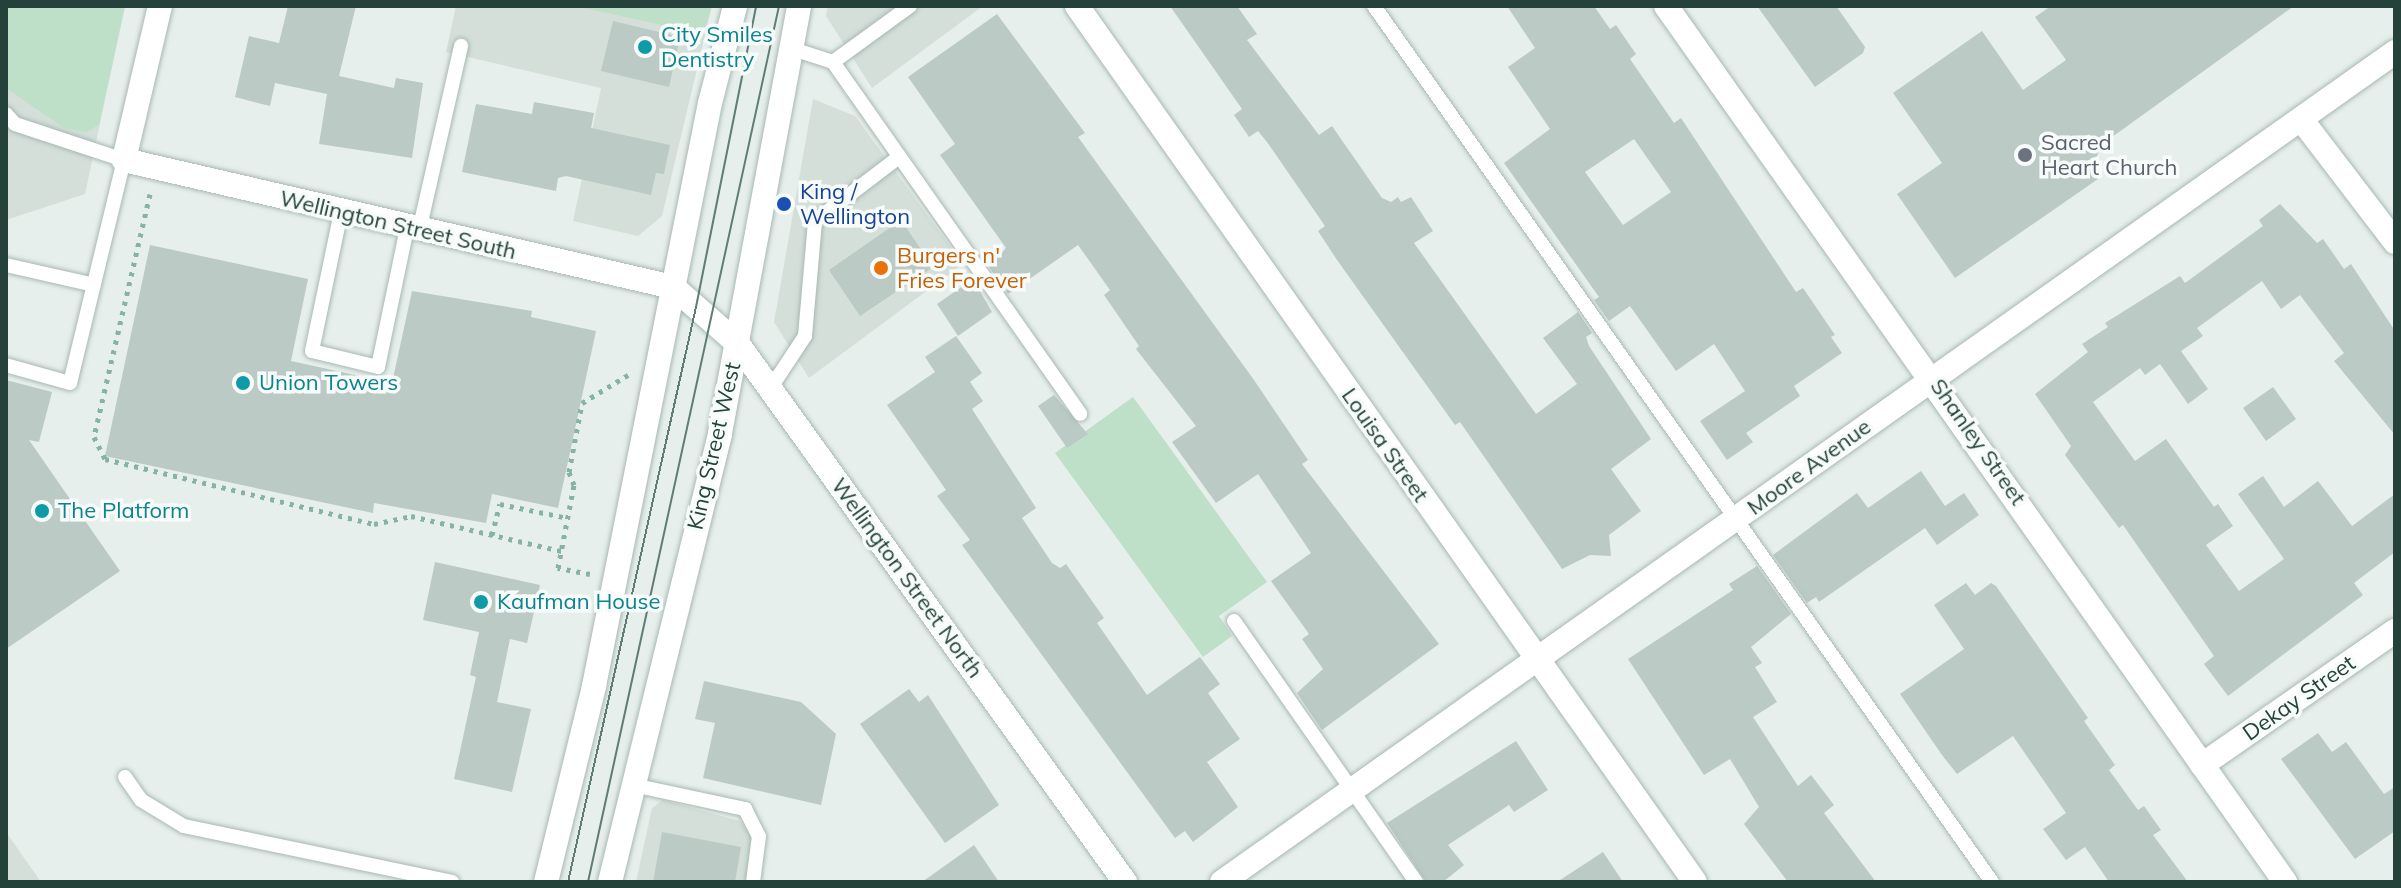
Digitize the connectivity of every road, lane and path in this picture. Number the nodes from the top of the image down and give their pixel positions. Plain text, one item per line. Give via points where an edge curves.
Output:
1 (160, 6) edge
2 (735, 6) edge
3 (799, 6) edge
4 (910, 6) edge
5 (1077, 6) edge
6 (1374, 6) edge
7 (1666, 6) edge
8 (461, 46) dead end
9 (790, 48) junction
10 (2395, 52) edge
11 (833, 62) junction
12 (6, 114) edge
13 (2301, 119) junction
14 (899, 157) junction
15 (124, 160) junction
16 (150, 194) dead end
17 (341, 212) junction
18 (413, 230) junction
19 (2395, 242) edge
20 (6, 265) edge
21 (94, 285) junction
22 (673, 287) junction
23 (738, 344) junction
24 (6, 365) edge
25 (639, 368) dead end
26 (1934, 378) junction
27 (770, 389) junction
28 (1080, 414) dead end
29 (568, 518) junction
30 (1736, 519) junction
31 (492, 535) junction
32 (562, 551) junction
33 (605, 577) dead end
34 (1234, 621) dead end
35 (2395, 631) edge
36 (1537, 660) junction
37 (2202, 765) junction
38 (125, 777) dead end
39 (633, 785) junction
40 (1354, 787) junction
41 (452, 882) edge
42 (546, 882) edge
43 (610, 882) edge
44 (753, 882) edge
45 (1125, 882) edge
46 (1222, 882) edge
47 (1416, 882) edge
48 (1695, 882) edge
49 (1992, 882) edge
50 (2285, 882) edge

1 - 15 street
2 - 22 street
3 - 9 street, King Street West
4 - 11 lane
5 - 36 street, Louisa Street
6 - 30 lane
7 - 26 street, Shanley Street
8 - 18 lane
9 - 11 lane
9 - 23 street, King Street West
10 - 13 street, Moore Avenue
11 - 14 lane
12 - 15 lane via 15,124
13 - 19 street
13 - 26 street, Moore Avenue
14 - 27 lane via 815,221 805,336
14 - 28 lane
15 - 17 street, Wellington Street South
15 - 21 lane
16 - 31 path via 94,437 105,459 374,524 411,516
17 - 18 street, Wellington Street South
17 - 18 lane via 312,351 378,367
18 - 22 street, Wellington Street South
20 - 21 lane
21 - 24 lane via 70,383
22 - 23 street, Wellington Street North
22 - 42 street via 597,672
23 - 27 street, Wellington Street North
23 - 39 street, King Street West
25 - 29 path via 582,403 569,472 574,485
26 - 30 street, Moore Avenue
26 - 37 street, Shanley Street
27 - 45 street, Wellington Street North
29 - 31 path via 500,504
29 - 32 path
30 - 36 street, Moore Avenue
30 - 49 lane
31 - 32 path
32 - 33 path via 558,568
34 - 40 lane
35 - 37 street, Dekay Street
36 - 40 street, Moore Avenue
36 - 48 street, Louisa Street
37 - 50 street, Shanley Street
38 - 41 lane via 141,800 184,826
39 - 43 street, King Street West
39 - 44 lane via 745,809 759,836
40 - 46 street, Moore Avenue
40 - 47 lane

